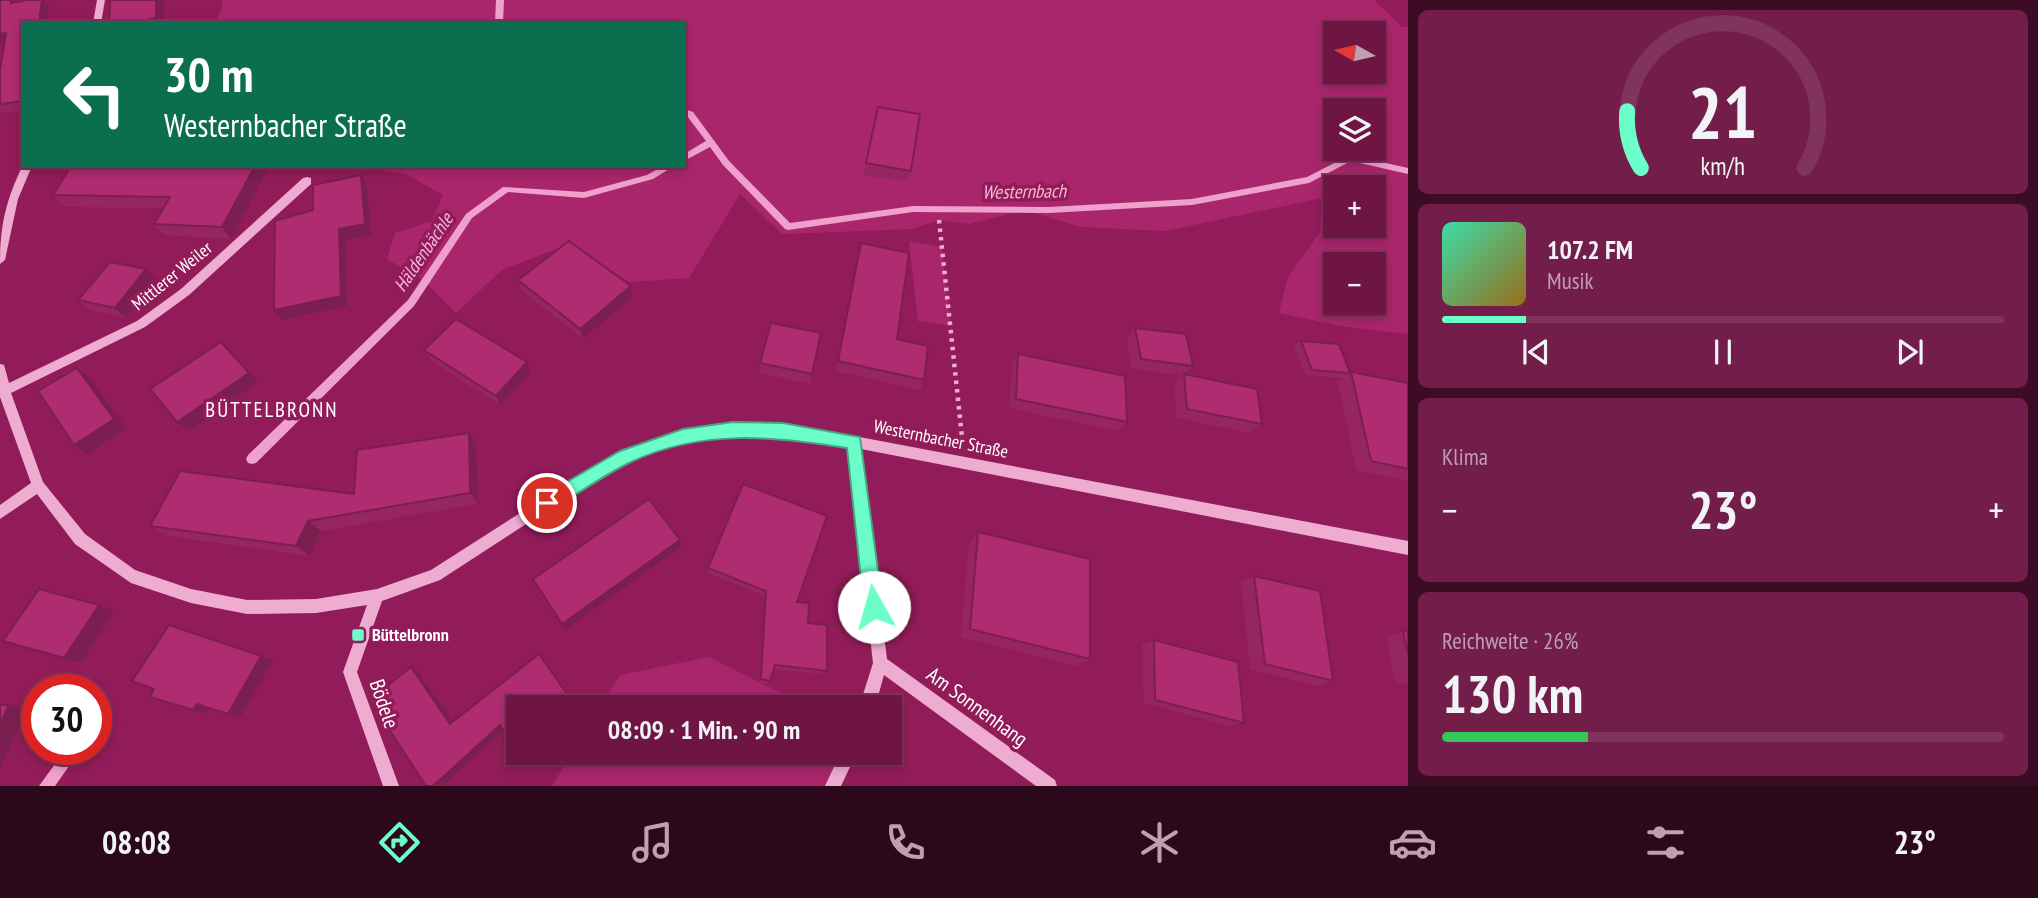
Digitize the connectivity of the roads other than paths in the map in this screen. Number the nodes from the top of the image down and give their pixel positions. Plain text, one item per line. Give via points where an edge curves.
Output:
1 (102, 0) edge
2 (97, 21) edge
3 (26, 168) edge
4 (307, 181) dead end
5 (0, 260) edge
6 (0, 369) edge
7 (4, 391) junction
8 (854, 442) junction
9 (38, 485) junction
10 (0, 513) edge
11 (1408, 548) edge
12 (377, 596) junction
13 (880, 663) junction
14 (871, 695) edge
15 (843, 765) edge
16 (391, 786) edge
17 (833, 786) edge
18 (1049, 786) edge

1 - 2 street
3 - 5 street via 13,199
4 - 7 street, Mittlerer Weiler via 185,292 148,319
6 - 7 street, Westernbacher Straße
7 - 9 street, Westernbacher Straße
8 - 11 street, Westernbacher Straße
8 - 12 street, Westernbacher Straße via 733,429 683,436 626,456 435,575
8 - 13 street
9 - 10 street
9 - 12 street, Westernbacher Straße via 80,539 110,561 131,576 191,596 247,607 316,606
12 - 16 street, Bödele via 350,672
13 - 14 street
13 - 18 street, Am Sonnenhang
15 - 17 street

